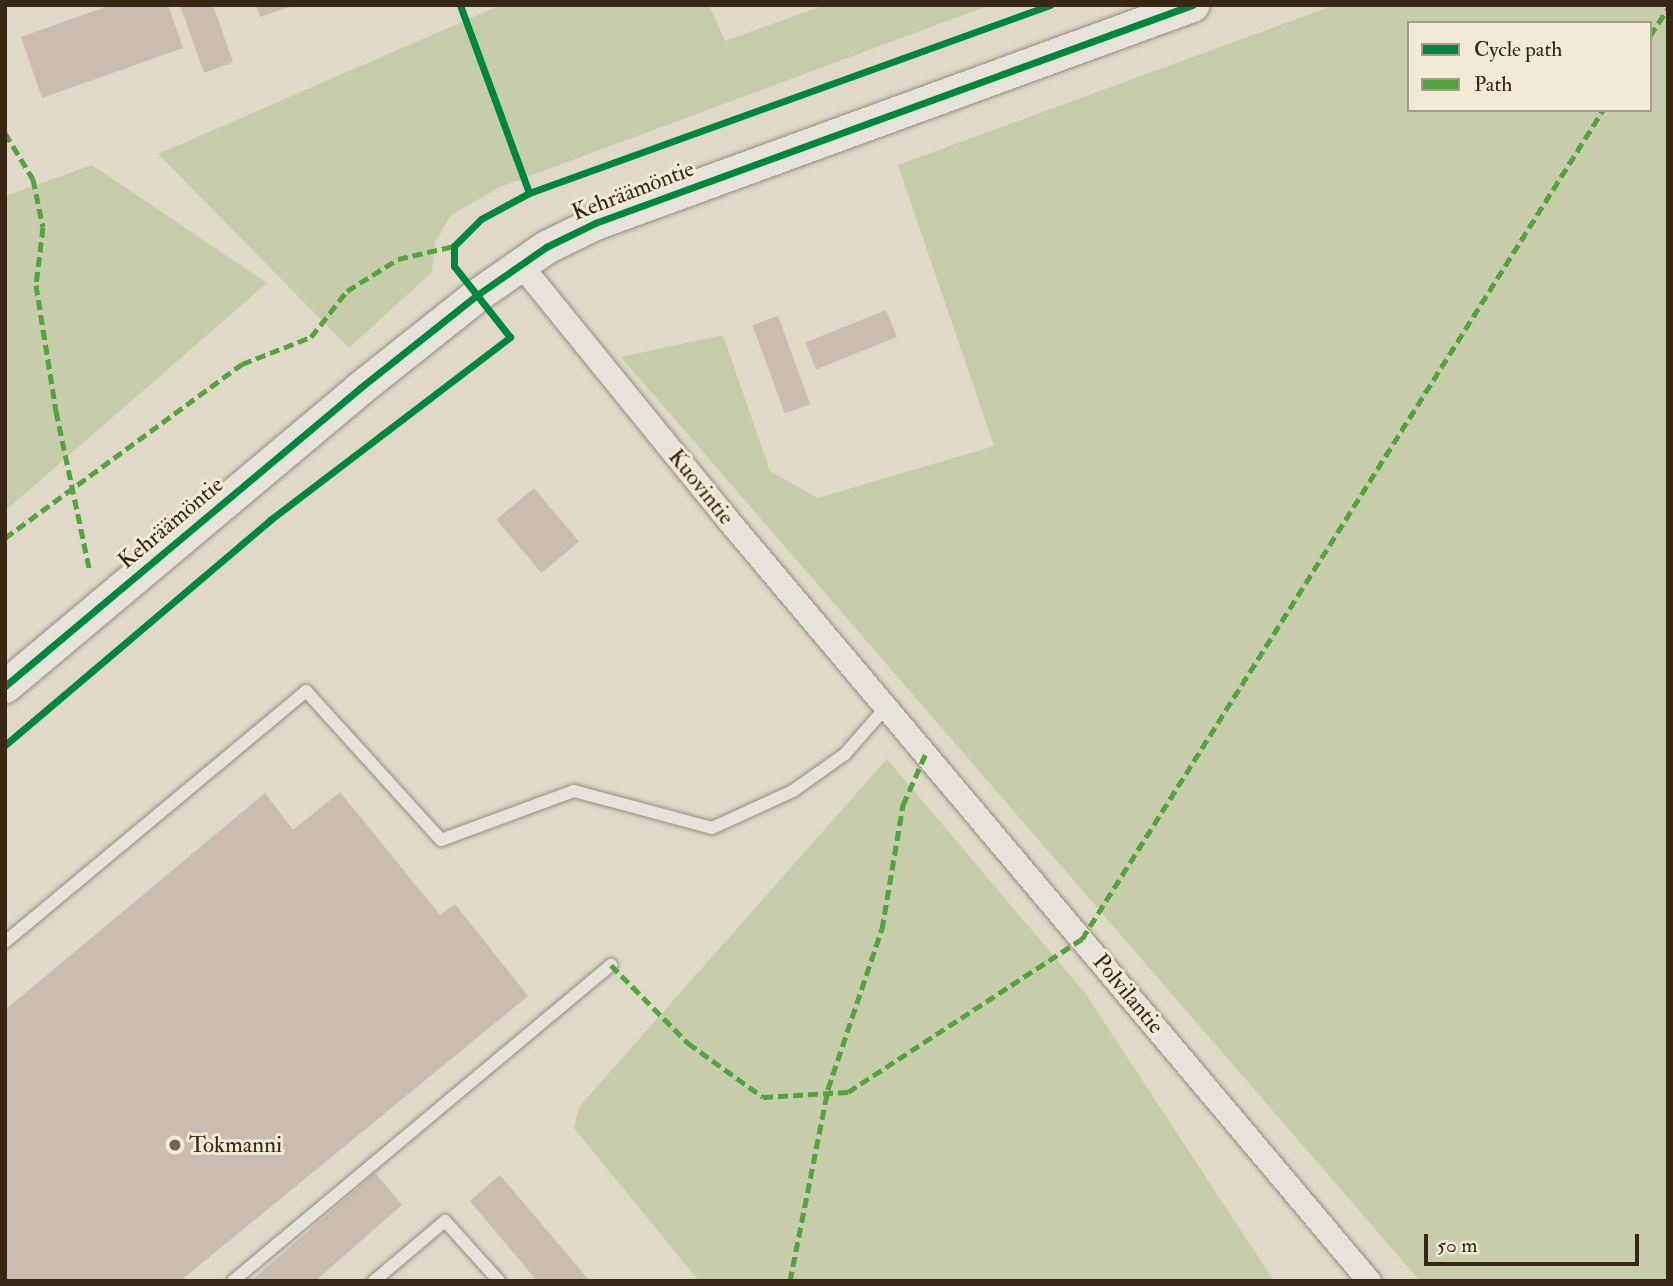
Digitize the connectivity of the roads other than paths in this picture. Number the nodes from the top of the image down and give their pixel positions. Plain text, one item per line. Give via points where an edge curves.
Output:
1 (1192, 5) edge
2 (520, 264) junction
3 (5, 686) edge
4 (887, 706) junction
5 (5, 942) edge
6 (611, 965) dead end
7 (233, 1281) edge
8 (374, 1281) edge
9 (499, 1281) edge
10 (1369, 1281) edge

1 - 2 street, Kehräämöntie via 594,223
2 - 3 street, Kehräämöntie via 360,388
2 - 4 street, Kuovintie
4 - 5 lane via 845,754 803,783 712,828 574,791 441,840 306,691
4 - 10 street, Polvilantie
6 - 7 lane
8 - 9 lane via 445,1221

